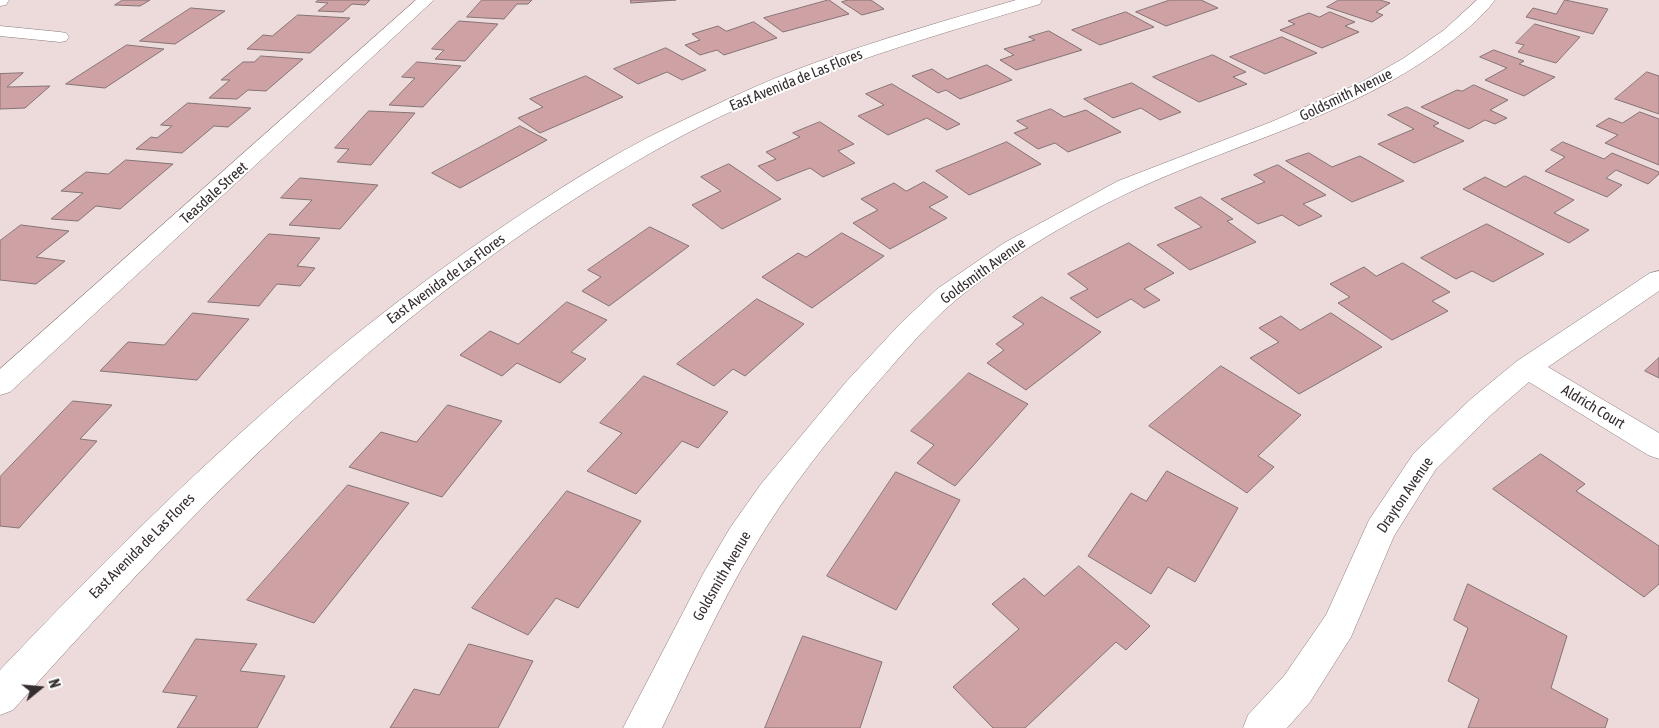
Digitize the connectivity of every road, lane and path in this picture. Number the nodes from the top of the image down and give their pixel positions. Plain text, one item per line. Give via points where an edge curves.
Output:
1 (426, 0) edge
2 (1034, 0) edge
3 (1487, 0) edge
4 (981, 6) edge
5 (0, 31) edge
6 (60, 37) dead end
7 (1659, 279) edge
8 (1527, 368) junction
9 (0, 385) edge
10 (1659, 447) edge
11 (0, 697) edge
12 (642, 728) edge
13 (1262, 728) edge

1 - 9 street, Teasdale Street
2 - 4 street, East Avenida de Las Flores
3 - 12 street, Goldsmith Avenue via 1466,22 1419,56 1358,93 1138,180 1036,233 986,264 944,296 834,413 792,466 743,537 709,596
4 - 11 street, East Avenida de Las Flores via 915,34 785,81 679,131 553,203 443,278 299,395 193,494 92,596
5 - 6 street
7 - 8 street, Drayton Avenue
8 - 10 street, Aldrich Court
8 - 13 street, Drayton Avenue via 1425,461 1380,530 1339,626 1297,689

